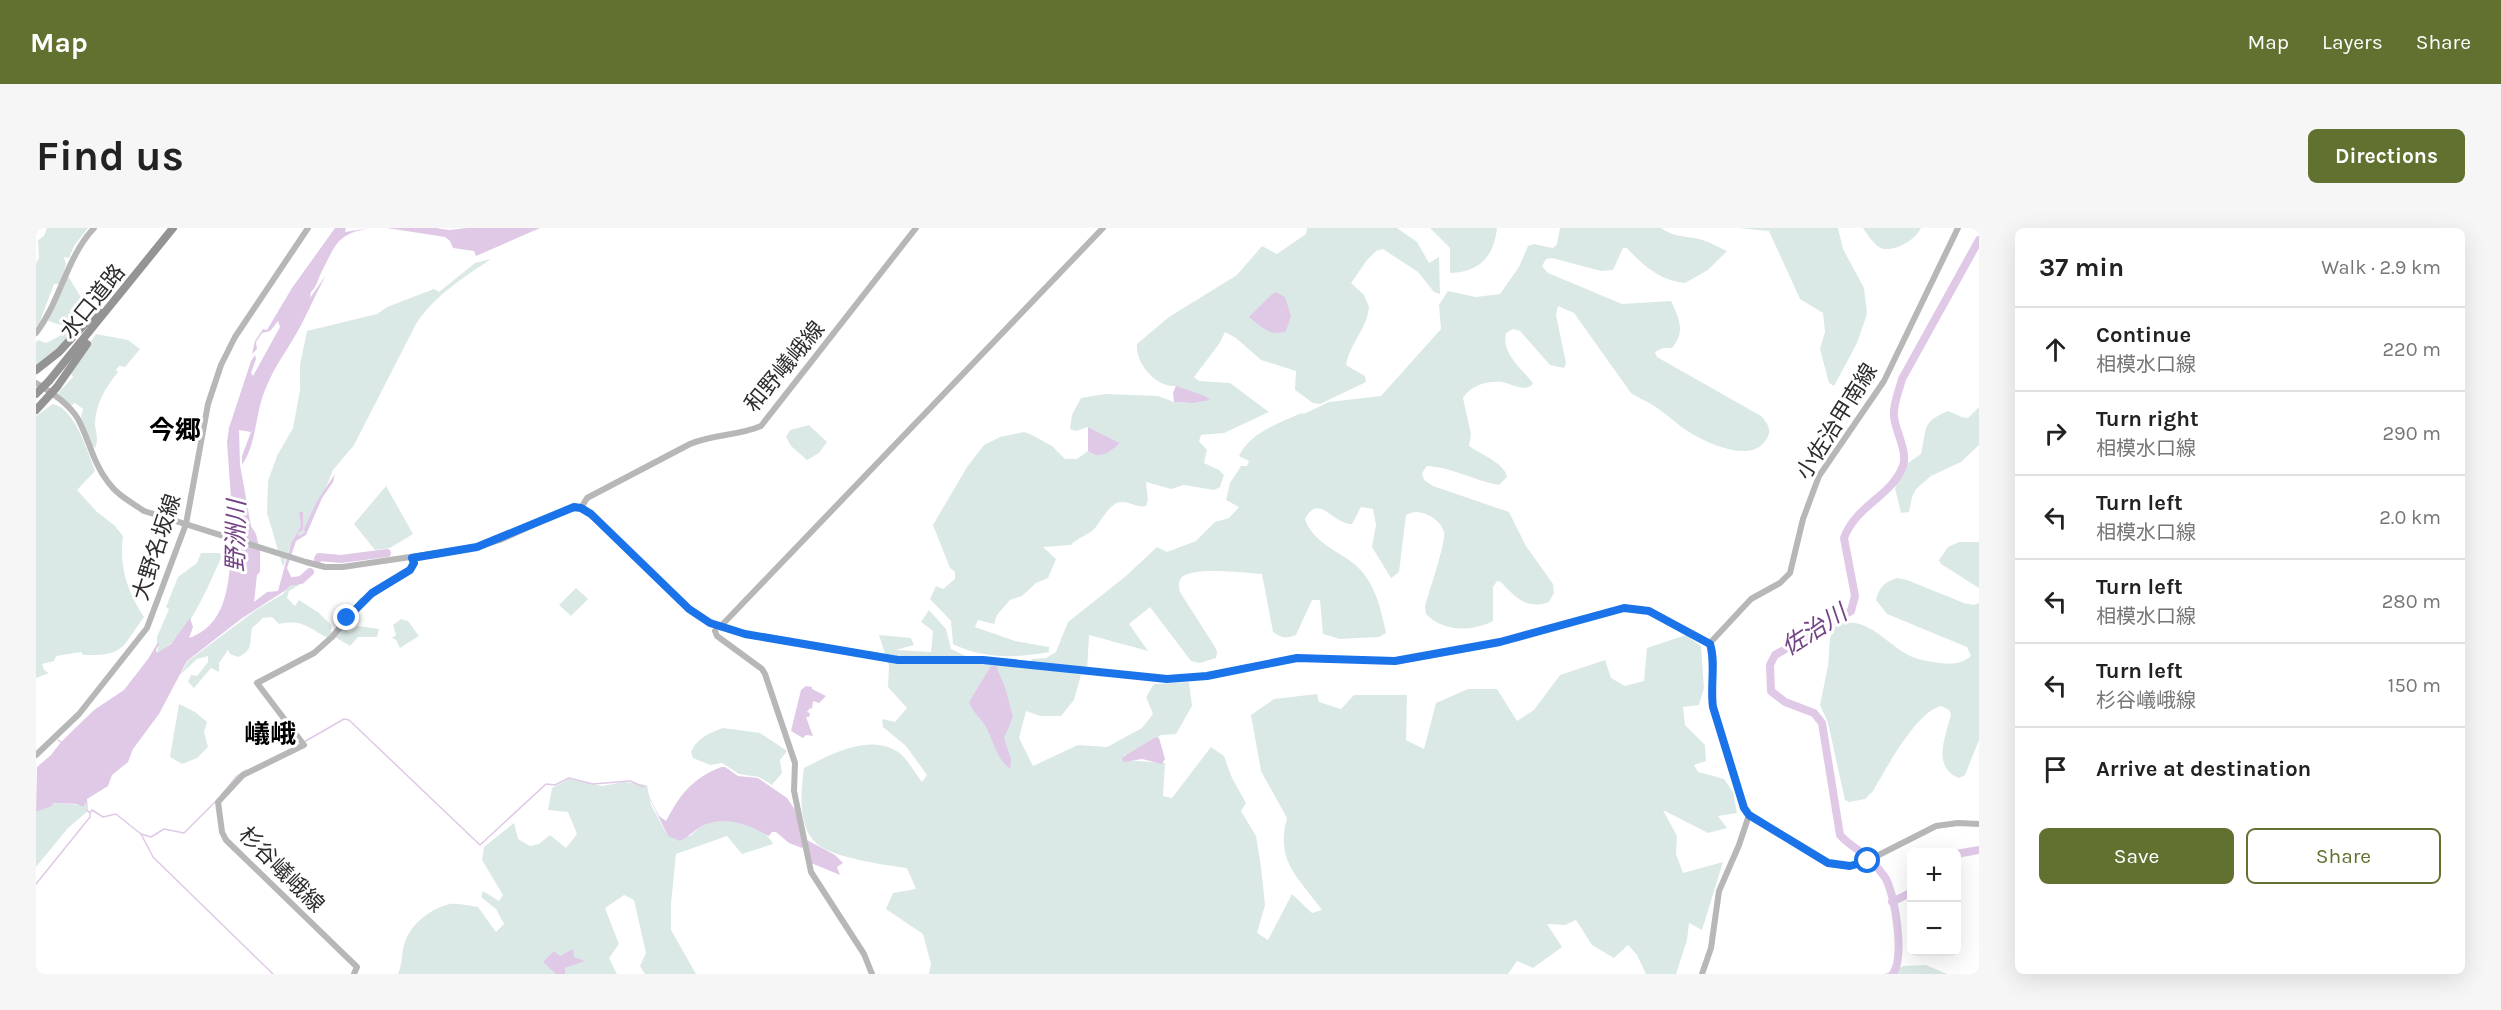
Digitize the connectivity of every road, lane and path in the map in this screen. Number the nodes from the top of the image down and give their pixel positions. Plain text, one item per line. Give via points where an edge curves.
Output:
1 (94, 228) edge
2 (166, 228) edge
3 (173, 228) edge
4 (308, 228) edge
5 (916, 228) edge
6 (1103, 228) edge
7 (1958, 228) edge
8 (103, 312) junction
9 (36, 333) edge
10 (36, 370) edge
11 (46, 379) junction
12 (36, 384) edge
13 (36, 394) edge
14 (51, 394) junction
15 (36, 410) edge
16 (581, 508) junction
17 (186, 524) junction
18 (412, 558) junction
19 (717, 629) junction
20 (1710, 644) junction
21 (36, 755) edge
22 (1749, 815) junction
23 (1979, 824) edge
24 (354, 974) edge
25 (872, 974) edge
26 (1701, 974) edge

1 - 9 main road via 77,250 55,302
2 - 8 highway, 水口道路
3 - 8 highway, 水口道路
4 - 17 main road, 大野名坂線 via 221,364 208,404
5 - 16 main road, 和野嶬峨線 via 761,426 690,444 587,498
6 - 19 main road
7 - 20 main road, 小佐治甲南線 via 1884,381 1819,476 1803,519 1790,573 1780,583 1751,598
8 - 10 highway via 93,315 59,352
8 - 11 highway, 水口道路
8 - 14 highway via 94,334
11 - 12 highway, 水口道路
11 - 13 highway, 水口道路, bridge
12 - 14 main road
14 - 15 highway
14 - 17 main road via 76,416 103,475 121,496 144,511
16 - 18 main road via 568,508 477,547
16 - 19 main road via 689,609
17 - 18 main road via 325,567
17 - 21 main road, 大野名坂線 via 147,628 79,714
18 - 24 main road, 杉谷嶬峨線 via 413,567 362,601 314,653 256,683 304,745 243,775 218,802 223,836 357,967
19 - 20 main road via 898,660 983,660 1167,679 1207,676 1297,658 1395,661 1500,642 1624,608 1649,611
19 - 25 main road via 717,636 765,674 795,763 794,791 811,872 864,954
20 - 22 main road via 1713,707
22 - 23 main road via 1828,863 1850,866 1868,861 1936,826
22 - 26 main road via 1719,891 1711,948

